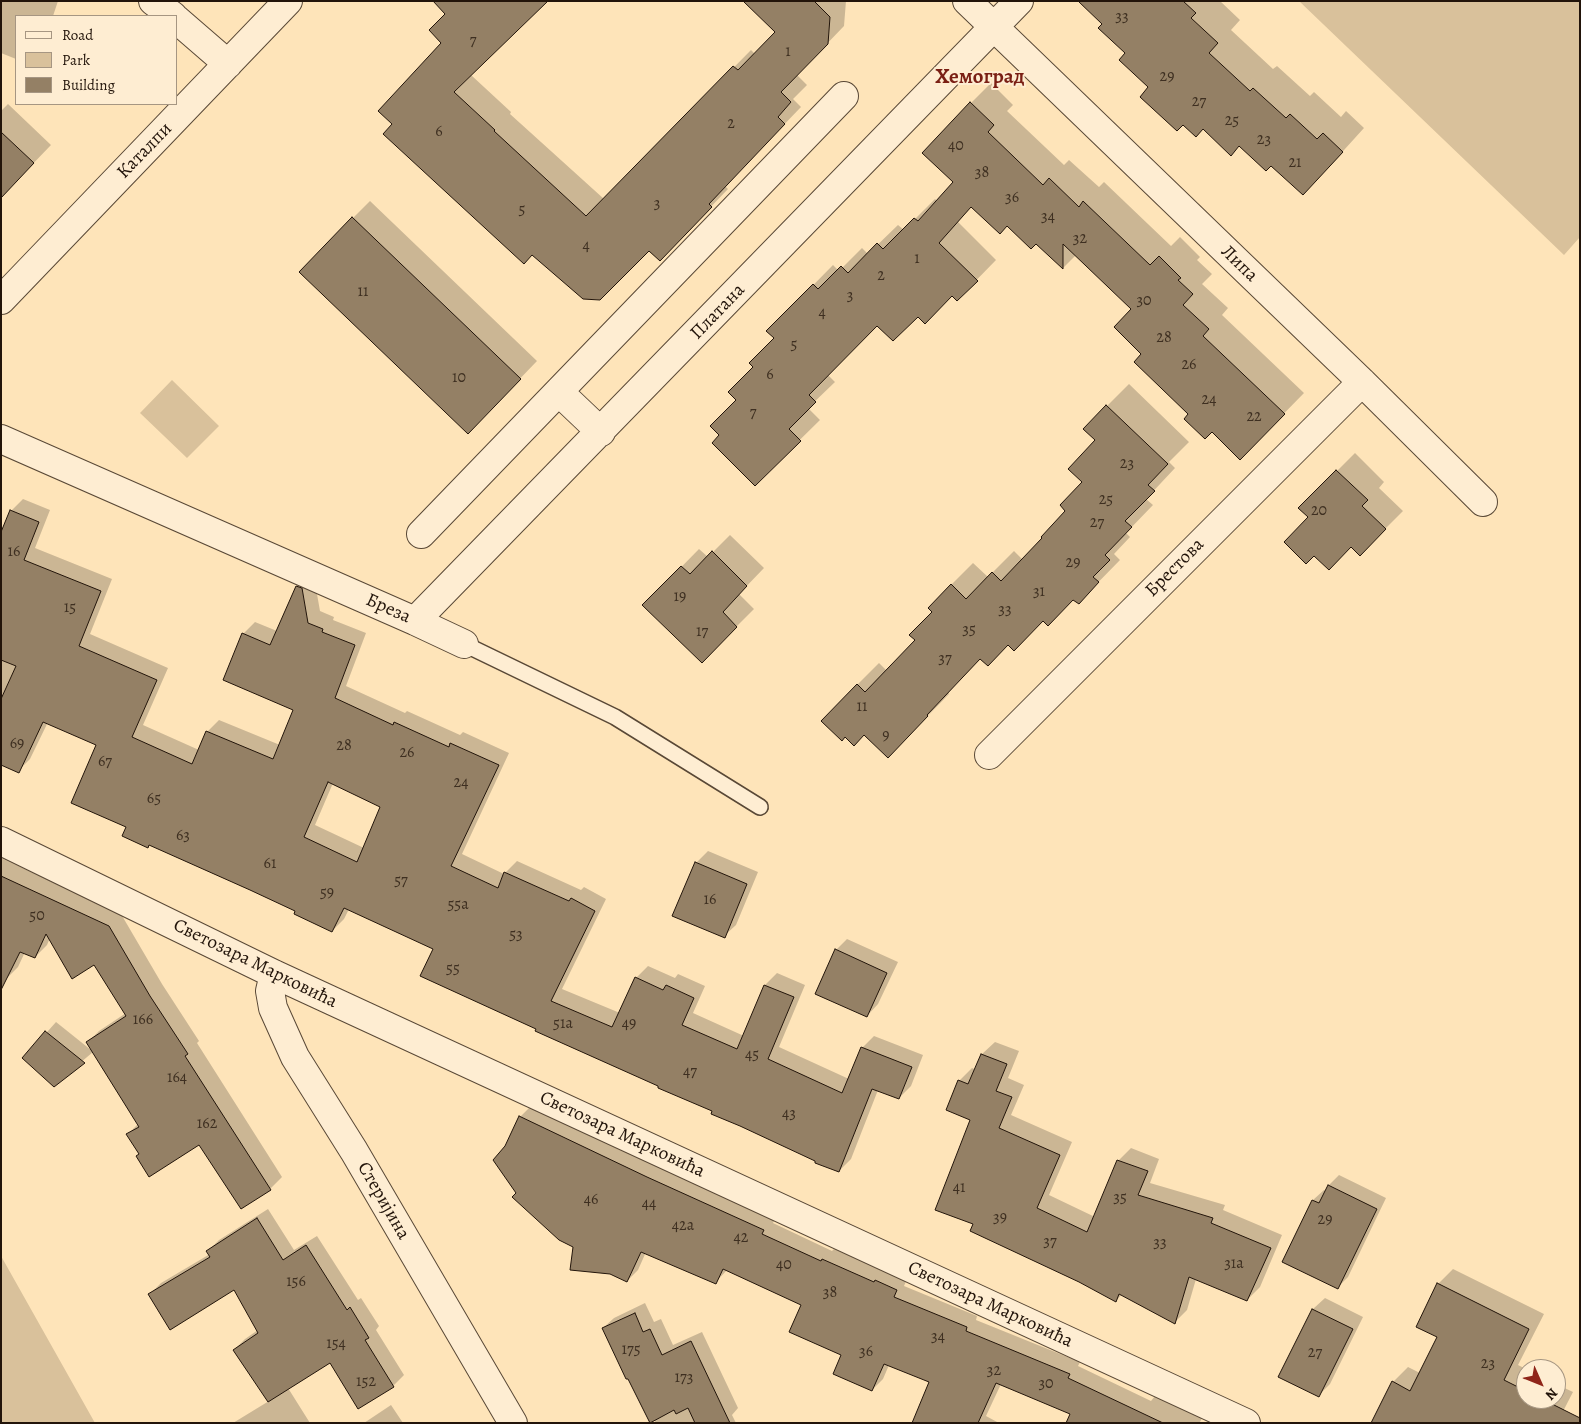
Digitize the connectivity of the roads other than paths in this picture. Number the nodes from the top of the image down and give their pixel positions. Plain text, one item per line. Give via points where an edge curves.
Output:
1 (153, 1) edge
2 (288, 1) edge
3 (967, 1) edge
4 (1019, 1) edge
5 (172, 15) edge
6 (178, 21) edge
7 (994, 27) junction
8 (228, 64) junction
9 (844, 96) dead end
10 (1, 300) edge
11 (1362, 382) junction
12 (559, 392) junction
13 (601, 432) junction
14 (1, 439) edge
15 (1483, 502) dead end
16 (421, 534) dead end
17 (416, 621) junction
18 (464, 644) joint
19 (989, 755) dead end
20 (760, 807) dead end
21 (1, 840) edge
22 (274, 974) junction
23 (512, 1423) edge
24 (1246, 1423) edge

1 - 5 street
2 - 8 street, Каталпи
3 - 7 street, Липа
4 - 7 street, Платана
6 - 8 street
7 - 11 street, Липа
7 - 13 street, Платана
8 - 10 street, Каталпи
9 - 12 street
11 - 15 street, Липа
11 - 19 street, Брестова
12 - 13 street
12 - 16 street
13 - 17 street, Платана
14 - 17 street, Бреза
17 - 18 street, Бреза
18 - 20 lane, Бреза via 615,717
21 - 22 street, Светозара Марковића
22 - 23 street, Стеријина via 270,991 274,1008 295,1057 354,1151
22 - 24 street, Светозара Марковића

